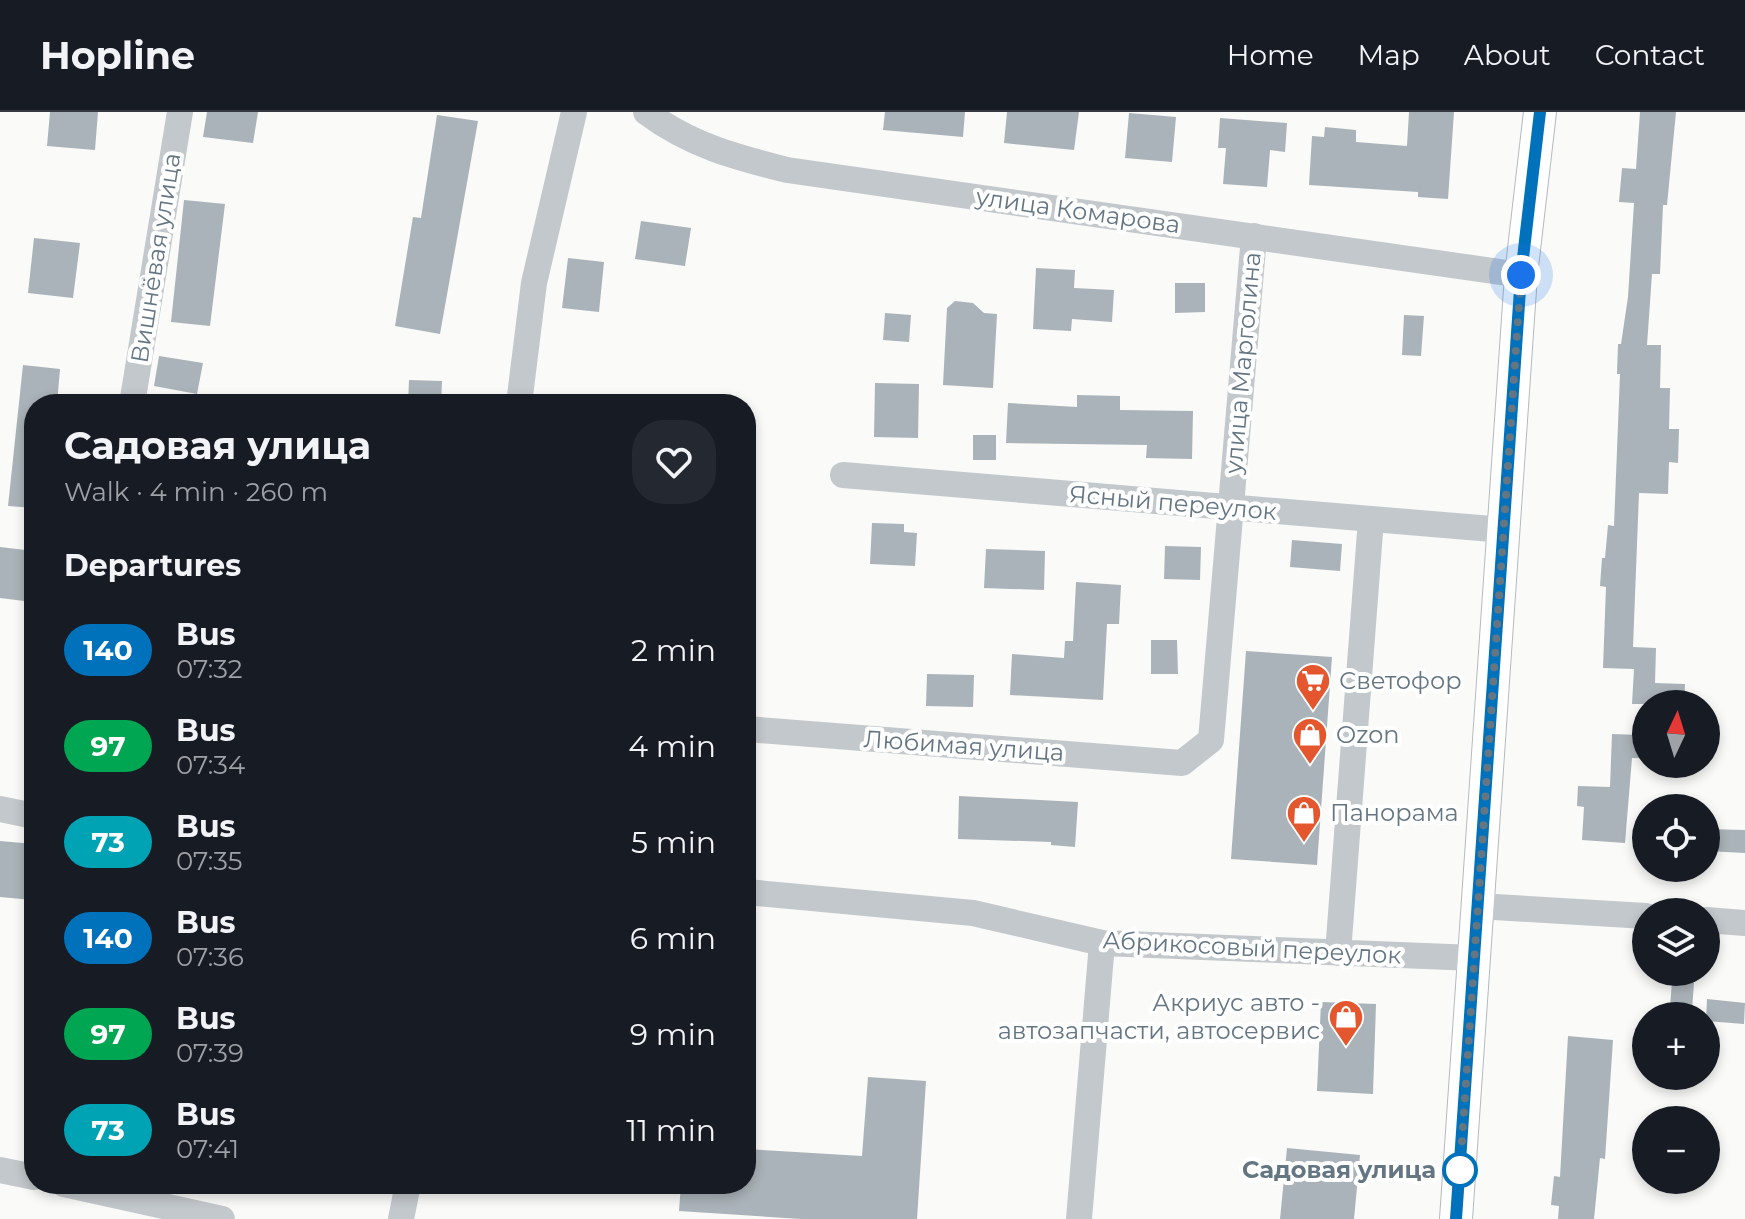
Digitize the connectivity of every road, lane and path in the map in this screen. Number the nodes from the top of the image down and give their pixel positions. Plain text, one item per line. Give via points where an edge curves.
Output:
1 (180, 112) edge
2 (574, 112) edge
3 (646, 112) edge
4 (1540, 112) edge
5 (1254, 236) junction
6 (1521, 275) junction
7 (134, 394) edge
8 (520, 394) edge
9 (843, 475) dead end
10 (1231, 508) junction
11 (1371, 519) junction
12 (1504, 530) junction
13 (756, 730) edge
14 (1182, 763) joint
15 (0, 809) edge
16 (24, 814) edge
17 (756, 893) edge
18 (1478, 906) junction
19 (1632, 915) edge
20 (1720, 921) edge
21 (1745, 923) edge
22 (1102, 943) junction
23 (1338, 953) junction
24 (1474, 958) junction
25 (0, 1170) edge
26 (24, 1175) edge
27 (109, 1194) edge
28 (406, 1194) edge
29 (222, 1219) edge
30 (401, 1219) edge
31 (1079, 1219) edge
32 (1456, 1219) edge

1 - 7 street, Вишнёвая улица
2 - 8 street via 534,283
3 - 5 street, улица Комарова via 676,134 723,155 787,170
4 - 6 main road
5 - 6 street, улица Комарова
5 - 10 street, улица Марголина
6 - 12 main road
9 - 10 street, Ясный переулок
10 - 11 street, Ясный переулок
10 - 14 street, улица Марголина via 1211,740
11 - 12 street, Ясный переулок
11 - 23 street
12 - 18 main road
13 - 14 street, Любимая улица
15 - 16 street
17 - 22 street, Абрикосовый переулок via 973,913
18 - 19 street
18 - 24 main road
20 - 21 street
22 - 23 street, Абрикосовый переулок
22 - 31 street
23 - 24 street, Абрикосовый переулок
24 - 32 main road
25 - 26 street
27 - 29 street
28 - 30 street

